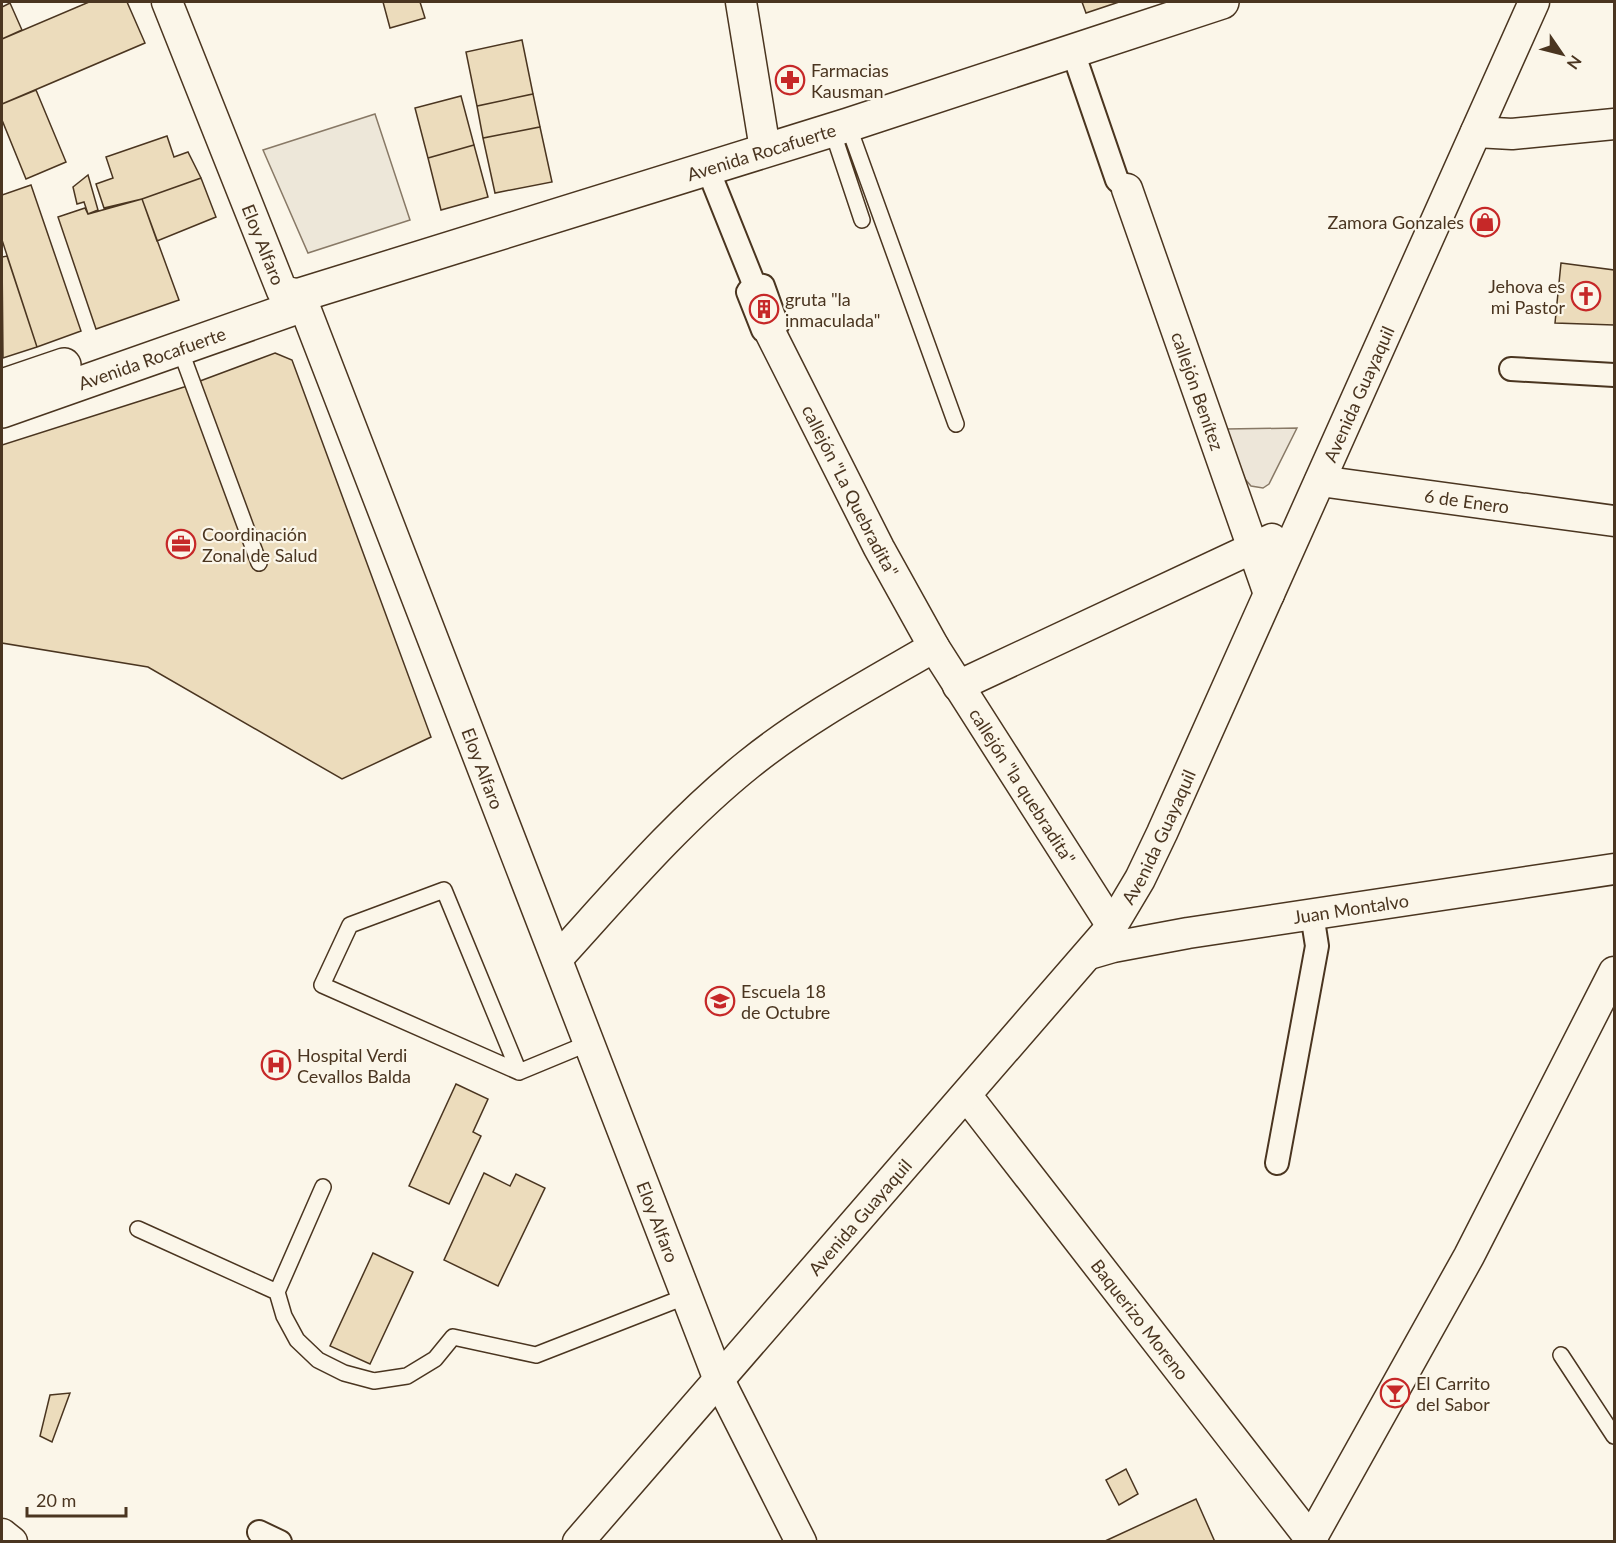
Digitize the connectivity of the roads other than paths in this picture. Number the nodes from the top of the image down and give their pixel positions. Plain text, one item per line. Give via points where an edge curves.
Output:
1 (167, 2) edge
2 (741, 2) edge
3 (1222, 2) edge
4 (1534, 2) edge
5 (1080, 50) junction
6 (1614, 124) edge
7 (840, 127) junction
8 (1476, 132) junction
9 (765, 149) junction
10 (707, 167) junction
11 (1127, 189) joint
12 (862, 220) dead end
13 (295, 297) junction
14 (770, 332) joint
15 (180, 349) junction
16 (1512, 369) dead end
17 (1614, 375) edge
18 (2, 386) edge
19 (2, 411) edge
20 (956, 424) dead end
21 (1320, 481) junction
22 (1614, 521) edge
23 (1299, 526) junction
24 (1254, 549) junction
25 (259, 564) dead end
26 (1269, 594) junction
27 (934, 647) junction
28 (958, 686) junction
29 (1614, 869) edge
30 (1312, 914) junction
31 (1112, 926) junction
32 (1089, 954) junction
33 (556, 959) junction
34 (1614, 972) edge
35 (589, 1043) junction
36 (519, 1072) junction
37 (966, 1095) junction
38 (1277, 1163) dead end
39 (323, 1187) dead end
40 (138, 1229) dead end
41 (277, 1292) junction
42 (687, 1296) junction
43 (1561, 1355) dead end
44 (719, 1380) junction
45 (1614, 1436) edge
46 (259, 1532) dead end
47 (2, 1534) edge
48 (1312, 1540) edge
49 (12, 1542) edge
50 (280, 1542) edge
51 (578, 1542) edge
52 (801, 1542) edge

1 - 13 street, Eloy Alfaro
2 - 9 street
3 - 5 street, Avenida Rocafuerte
4 - 8 street, Avenida Guayaquil
5 - 7 street, Avenida Rocafuerte
5 - 11 street, callejón Benítez via 1130,175
6 - 8 street via 1512,134
7 - 9 street, Avenida Rocafuerte
7 - 12 lane
7 - 20 lane
8 - 21 street, Avenida Guayaquil
9 - 10 street, Avenida Rocafuerte
10 - 13 street, Avenida Rocafuerte
10 - 14 street, callejón "La Quebradita" via 754,284 763,286 777,325
11 - 24 street, callejón Benítez
13 - 15 street, Avenida Rocafuerte
13 - 18 street, Avenida Rocafuerte
13 - 33 street, Eloy Alfaro
14 - 27 street, callejón "La Quebradita" via 879,548
15 - 19 street, Avenida Rocafuerte
15 - 25 lane
16 - 17 street
21 - 22 street, 6 de Enero
21 - 23 street, Avenida Guayaquil
23 - 24 street
23 - 26 street, Avenida Guayaquil
24 - 26 street, callejón Benítez
24 - 28 street
26 - 31 street, Avenida Guayaquil via 1147,866
27 - 28 street, callejón "la quebradita"
27 - 33 street via 854,693 749,763 679,827
28 - 31 street, callejón "la quebradita"
29 - 30 street, Juan Montalvo
30 - 32 street, Juan Montalvo via 1188,933
30 - 38 street via 1317,946
31 - 32 street, Avenida Guayaquil
32 - 37 street, Avenida Guayaquil
33 - 35 street, Eloy Alfaro
34 - 48 street via 1469,1256
35 - 36 lane
35 - 42 street, Eloy Alfaro
36 - 36 lane via 322,985 350,925 444,890
37 - 44 street, Avenida Guayaquil
37 - 48 street, Baquerizo Moreno
39 - 41 lane
40 - 41 lane
41 - 42 lane via 297,1340 318,1360 344,1373 374,1381 407,1376 435,1359 453,1336 536,1355
42 - 44 street, Eloy Alfaro
43 - 45 lane
44 - 51 street, Avenida Guayaquil
44 - 52 street, Eloy Alfaro
46 - 50 street
47 - 49 street

